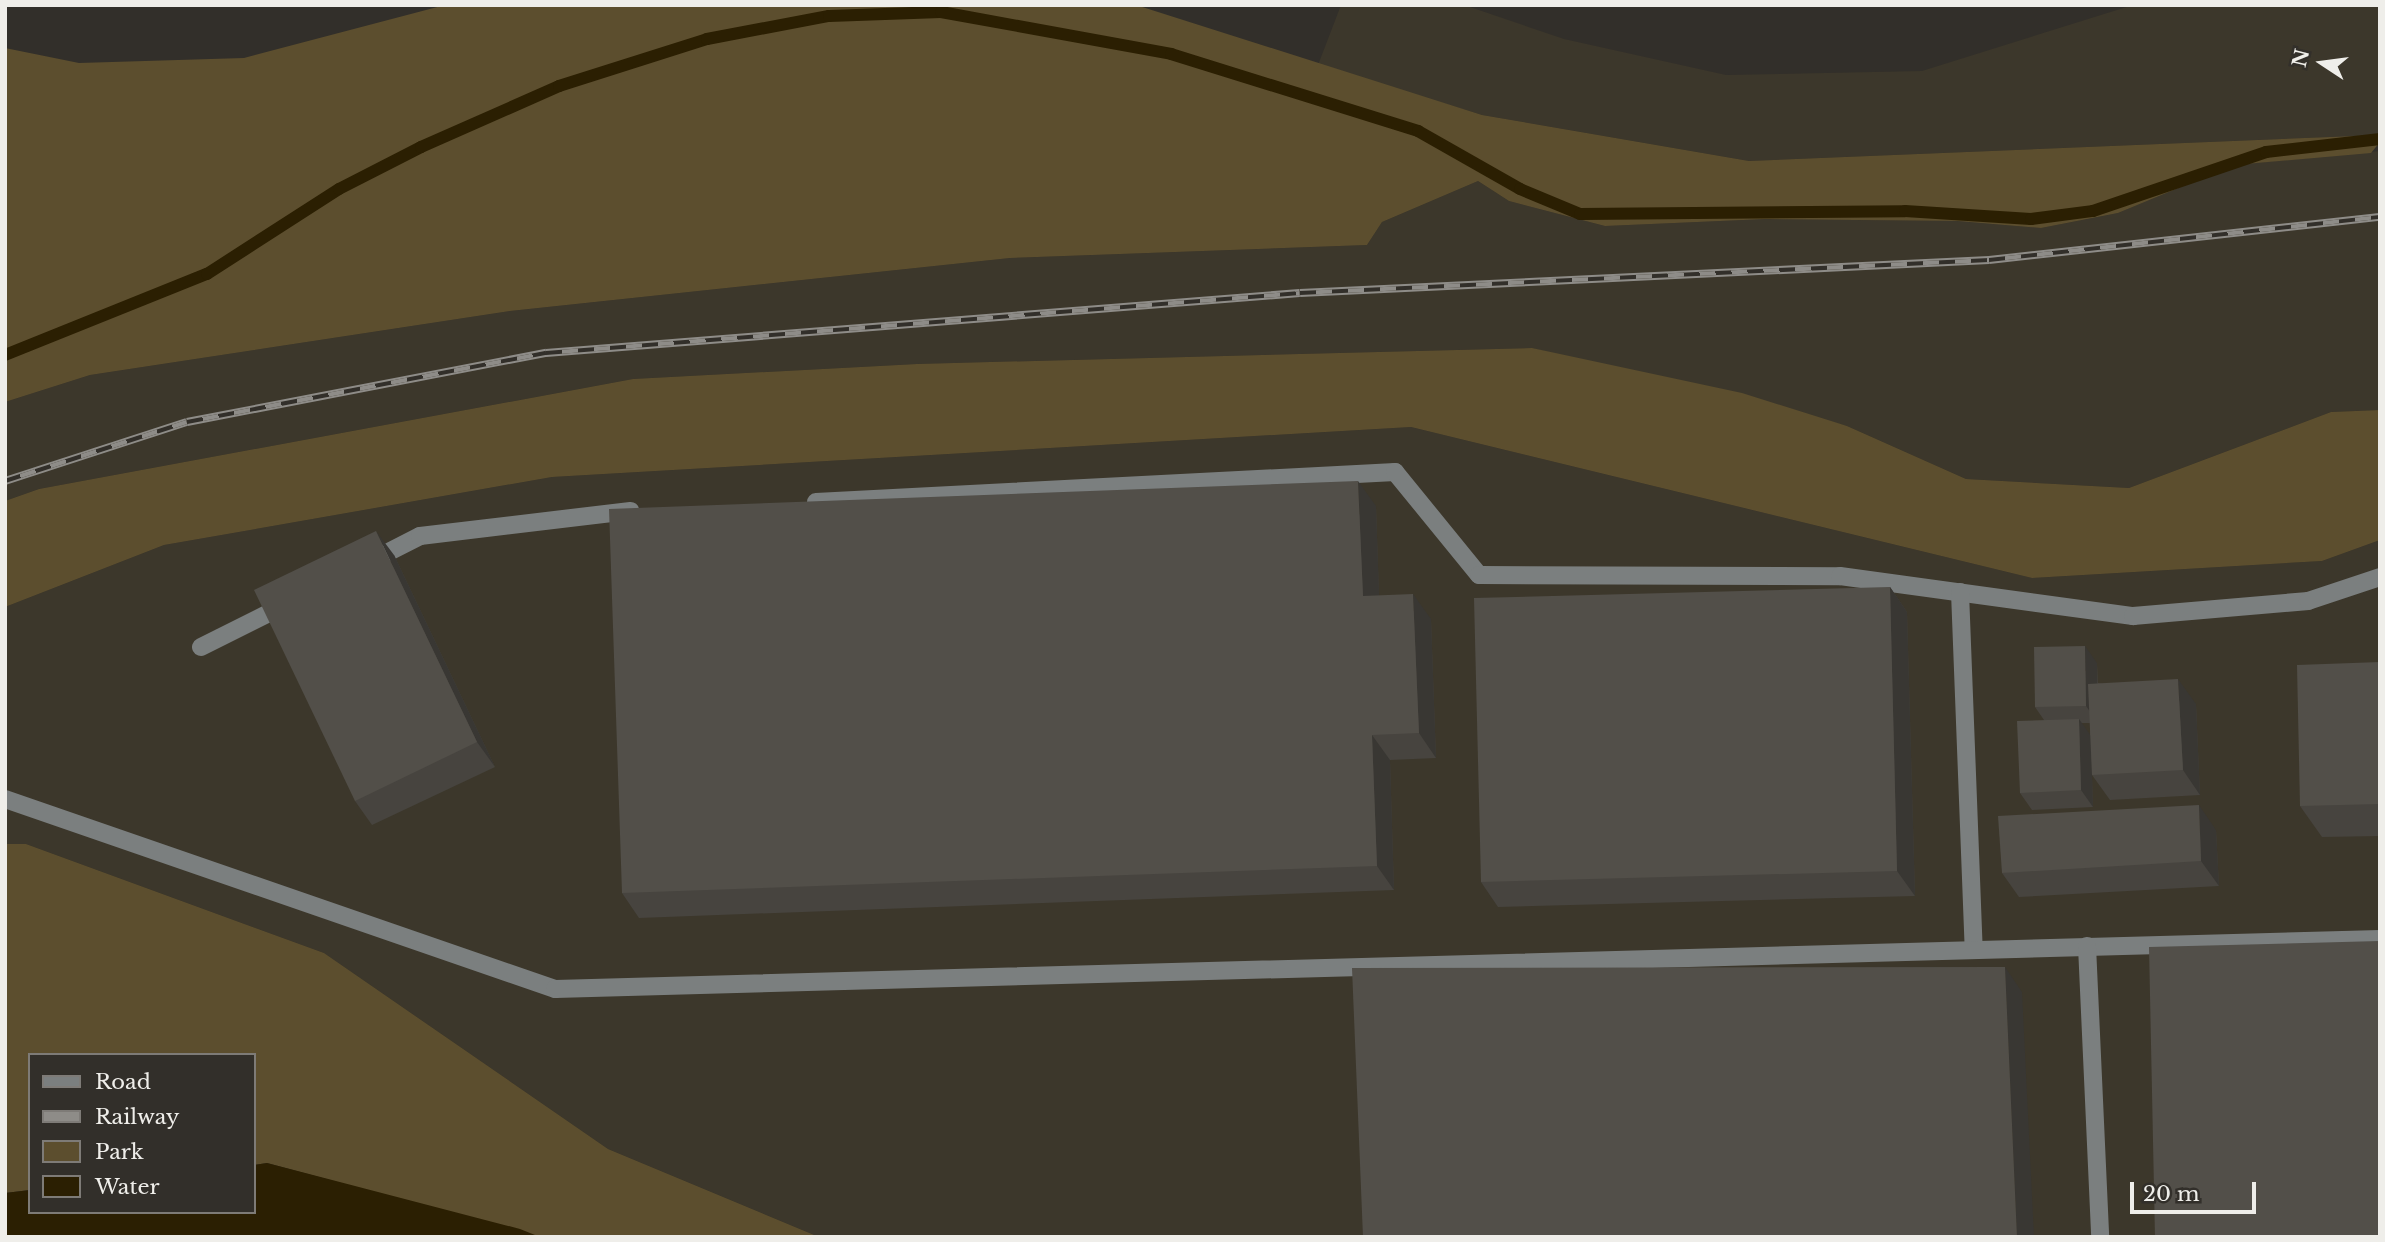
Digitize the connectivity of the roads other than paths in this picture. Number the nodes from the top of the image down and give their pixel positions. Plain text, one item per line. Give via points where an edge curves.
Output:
1 (801, 502) edge
2 (649, 510) edge
3 (347, 573) edge
4 (2380, 578) edge
5 (1960, 592) junction
6 (299, 598) edge
7 (201, 647) dead end
8 (5, 799) edge
9 (2380, 939) edge
10 (2087, 946) junction
11 (1974, 949) junction
12 (2100, 1237) edge

1 - 5 lane via 1395,472 1479,575 1840,576
2 - 3 lane via 420,536
4 - 5 lane via 2308,601 2133,616
5 - 11 lane
6 - 7 lane
8 - 11 lane via 555,989
9 - 10 lane
10 - 11 lane
10 - 12 lane

